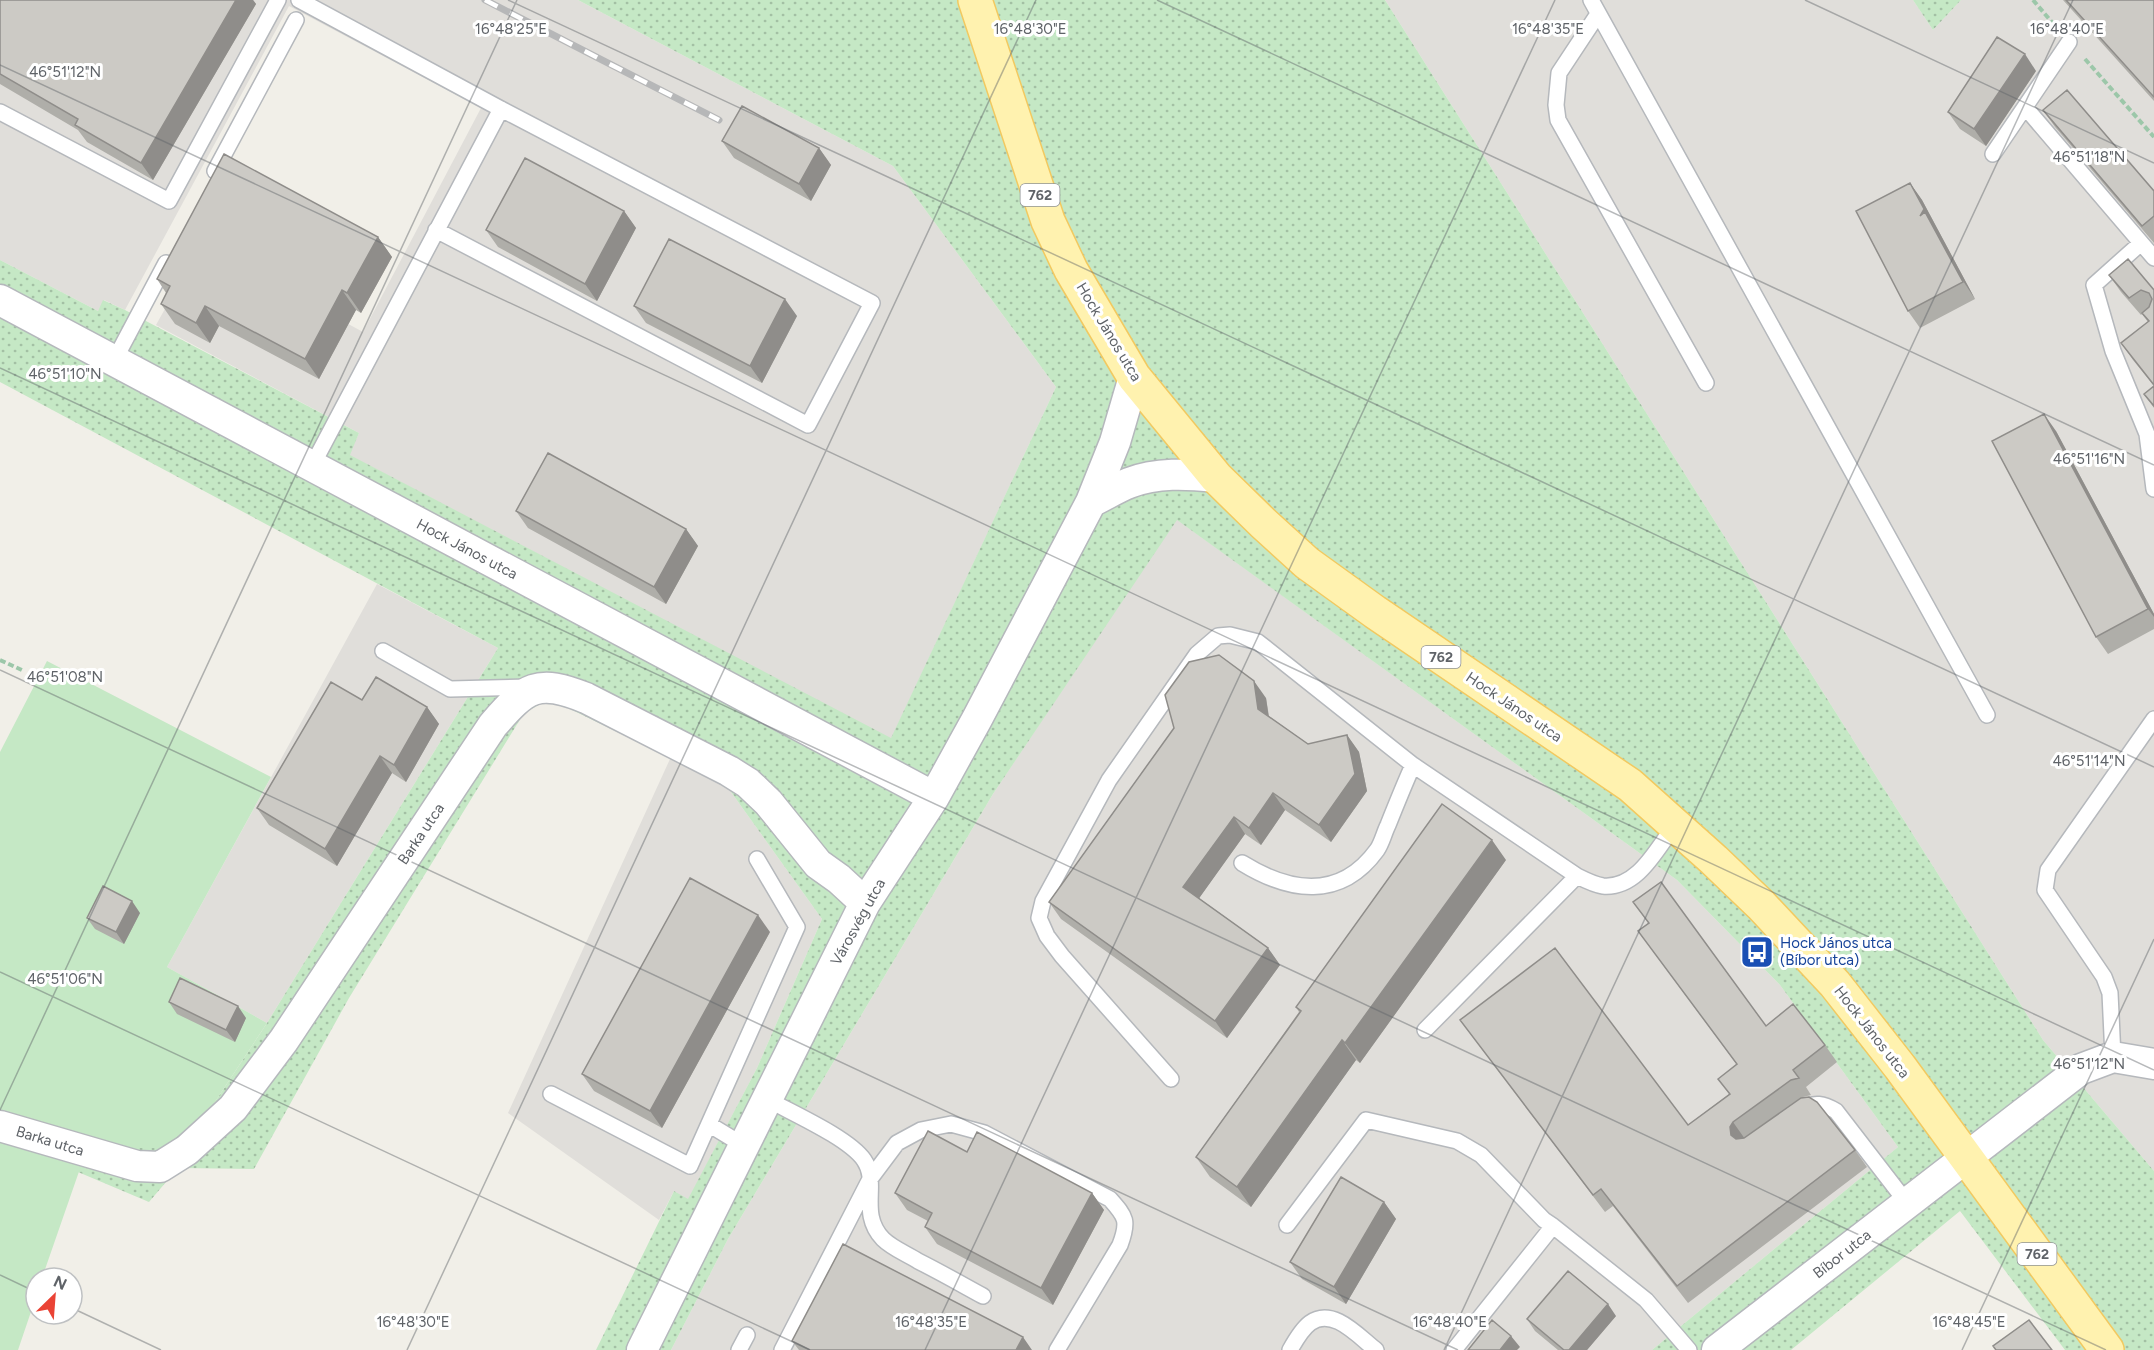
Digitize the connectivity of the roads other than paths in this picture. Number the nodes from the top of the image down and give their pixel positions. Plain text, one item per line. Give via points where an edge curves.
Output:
1 (278, 0) edge
2 (299, 0) edge
3 (975, 0) edge
4 (1594, 7) edge
5 (296, 20) dead end
6 (2069, 42) road end
7 (2025, 107) junction
8 (501, 109) junction
9 (0, 112) edge
10 (1993, 154) dead end
11 (208, 184) edge
12 (436, 230) junction
13 (2141, 243) junction
14 (175, 246) edge
15 (2154, 258) edge
16 (0, 300) edge
17 (2130, 337) edge
18 (2113, 351) junction
19 (114, 361) junction
20 (1134, 377) junction
21 (1706, 383) dead end
22 (312, 466) junction
23 (1216, 477) junction
24 (2154, 489) edge
25 (1092, 502) junction
26 (383, 651) dead end
27 (547, 687) junction
28 (1987, 715) dead end
29 (2154, 719) edge
30 (1413, 765) junction
31 (934, 797) junction
32 (1675, 825) junction
33 (758, 859) dead end
34 (1242, 863) dead end
35 (1577, 876) junction
36 (865, 903) junction
37 (1425, 1030) dead end
38 (2113, 1057) junction
39 (2154, 1064) edge
40 (1171, 1079) dead end
41 (551, 1094) dead end
42 (767, 1099) junction
43 (1790, 1119) edge
44 (710, 1125) junction
45 (0, 1126) edge
46 (743, 1145) junction
47 (1966, 1157) junction
48 (870, 1179) junction
49 (1907, 1203) junction
50 (1287, 1225) dead end
51 (1553, 1226) junction
52 (983, 1296) dead end
53 (747, 1335) dead end
54 (642, 1350) edge
55 (739, 1350) edge
56 (782, 1350) edge
57 (1057, 1350) edge
58 (1290, 1350) edge
59 (1376, 1350) edge
60 (1454, 1350) edge
61 (1689, 1350) edge
62 (1717, 1350) edge
63 (2107, 1350) edge

1 - 9 lane via 169,201
2 - 8 lane
3 - 20 main road, Hock János utca / 762 via 1048,221 1071,270
4 - 21 lane via 1559,73 1558,120
4 - 28 lane
5 - 11 lane
6 - 7 lane
7 - 10 lane
7 - 13 lane
8 - 12 lane
8 - 12 lane via 872,303 808,425
12 - 22 lane
13 - 15 lane
13 - 18 lane via 2094,285
14 - 19 lane
16 - 19 street, Hock János utca
17 - 18 lane
18 - 24 lane via 2147,434
19 - 22 street, Hock János utca
20 - 23 main road, Hock János utca / 762
20 - 25 street, Városvég utca
22 - 31 street, Hock János utca
23 - 25 street via 1188,474 1141,479
23 - 32 main road, Hock János utca / 762 via 1307,563 1630,785
25 - 31 street, Városvég utca
26 - 27 lane via 450,689
27 - 36 street via 562,688 586,698 748,783 818,864
27 - 45 street, Barka utca via 530,690 514,701 493,725 284,1040 233,1108 187,1150 160,1167 137,1166
29 - 38 lane via 2048,870 2045,890 2104,977 2110,993
30 - 34 lane via 1378,849 1343,879 1332,885 1304,888 1264,876
30 - 35 lane
30 - 40 lane via 1258,642 1218,636 1197,654 1109,780 1043,901 1039,918 1062,956
31 - 36 street, Városvég utca
32 - 35 lane via 1635,876 1618,885 1602,886
32 - 47 main road, Hock János utca / 762 via 1761,905 1835,984
33 - 44 lane via 797,927
35 - 37 lane
36 - 42 street, Városvég utca
38 - 39 street
38 - 47 street, Bíbor utca via 2082,1069
41 - 44 lane via 690,1166
42 - 46 street, Városvég utca
42 - 48 lane via 854,1149 866,1161
43 - 49 lane via 1809,1105 1823,1104 1836,1111
44 - 46 lane
46 - 54 street, Városvég utca
47 - 49 street, Bíbor utca
47 - 63 main road, Hock János utca / 762
48 - 52 lane via 870,1218 883,1239
48 - 56 lane
48 - 57 lane via 897,1143 921,1130 951,1124 984,1133 1110,1198 1125,1215 1126,1230
49 - 62 street, Bíbor utca
50 - 51 lane via 1366,1120 1458,1141 1481,1155
51 - 60 lane
51 - 61 lane via 1646,1300
53 - 55 lane
58 - 59 lane via 1309,1324 1325,1318 1343,1324

